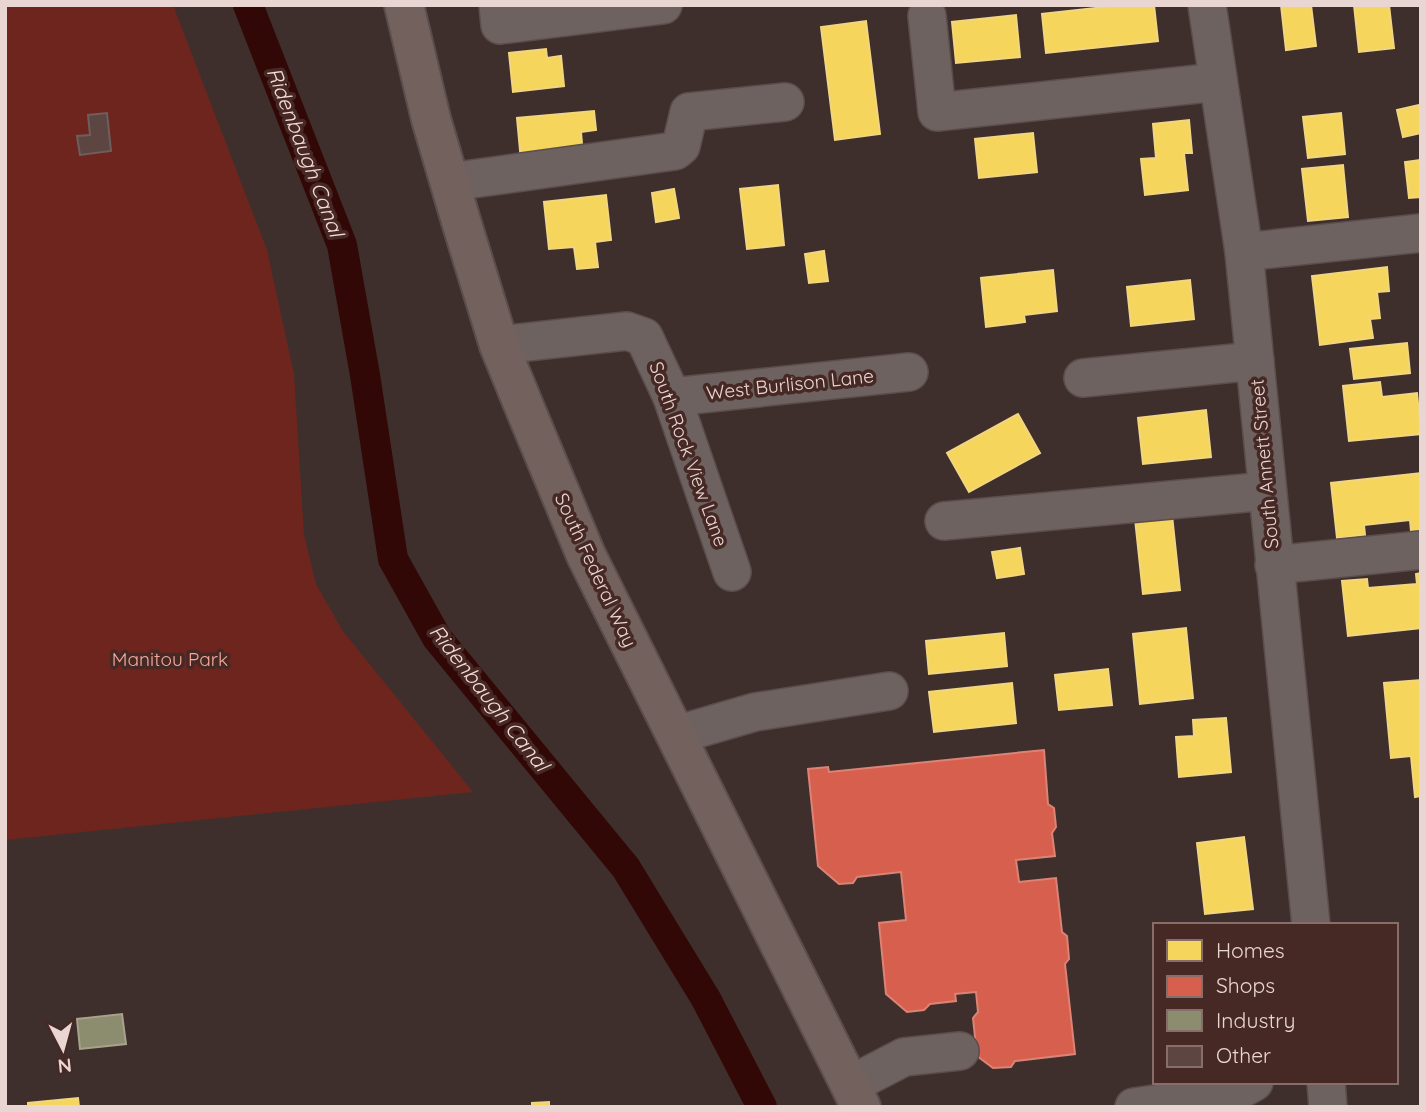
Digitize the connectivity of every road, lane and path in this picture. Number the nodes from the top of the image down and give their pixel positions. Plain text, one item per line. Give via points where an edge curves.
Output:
1 (498, 5) edge
2 (663, 5) edge
3 (1207, 5) edge
4 (412, 6) edge
5 (927, 16) dead end
6 (1217, 82) junction
7 (785, 102) dead end
8 (450, 182) junction
9 (1421, 233) edge
10 (1244, 252) junction
11 (499, 345) junction
12 (1255, 361) junction
13 (909, 372) dead end
14 (1083, 378) dead end
15 (672, 397) junction
16 (1267, 491) junction
17 (944, 521) dead end
18 (1421, 550) edge
19 (1274, 565) junction
20 (732, 572) dead end
21 (888, 691) dead end
22 (676, 735) junction
23 (1311, 923) edge
24 (960, 1051) dead end
25 (1250, 1084) edge
26 (1326, 1084) edge
27 (855, 1096) edge
28 (1134, 1107) edge
29 (1328, 1107) edge

1 - 2 street via 500,25
3 - 6 street, South Annett Street
4 - 8 main road, South Federal Way via 431,119
5 - 6 street via 936,112
6 - 10 street, South Annett Street
7 - 8 street via 689,112 681,146 675,151
8 - 11 main road, South Federal Way
9 - 10 street
10 - 12 street, South Annett Street
11 - 15 street, South Rock View Lane via 627,331 643,337
11 - 22 main road, South Federal Way via 586,555
12 - 14 street
12 - 16 street, South Annett Street
13 - 15 street, West Burlison Lane
15 - 20 street, South Rock View Lane
16 - 17 street
16 - 19 street, South Annett Street
18 - 19 street
19 - 23 street, South Annett Street
21 - 22 street via 755,712
22 - 27 main road, South Federal Way
24 - 27 street via 904,1057
25 - 28 street via 1236,1092
26 - 29 street

